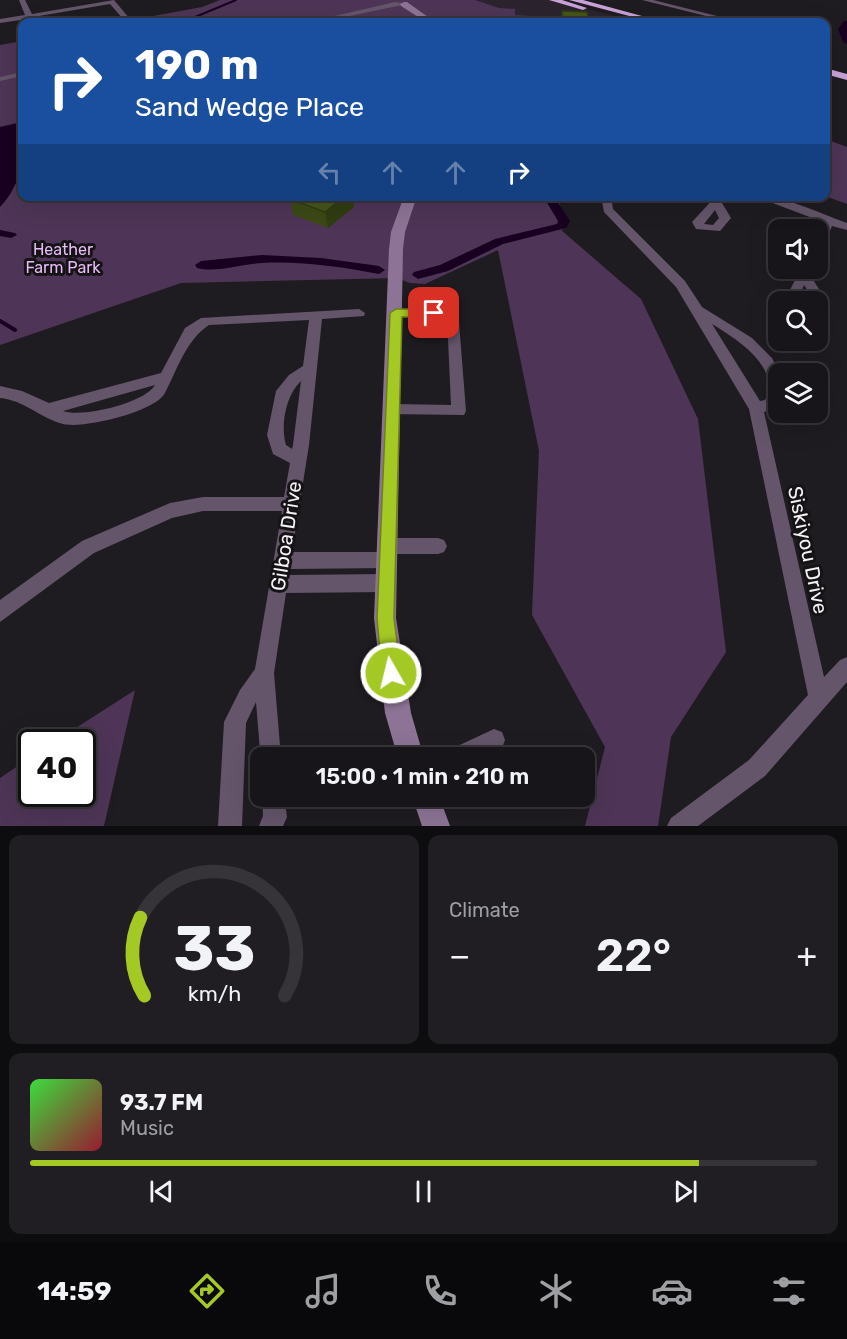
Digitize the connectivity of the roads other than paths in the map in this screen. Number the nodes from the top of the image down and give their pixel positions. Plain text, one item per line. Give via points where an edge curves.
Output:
1 (22, 0) edge
2 (553, 0) edge
3 (573, 0) edge
4 (645, 0) edge
5 (111, 1) edge
6 (417, 1) edge
7 (404, 3) junction
8 (31, 18) edge
9 (35, 18) edge
10 (125, 18) edge
11 (334, 18) edge
12 (425, 18) edge
13 (623, 18) edge
14 (644, 18) edge
15 (720, 18) edge
16 (18, 20) edge
17 (0, 21) edge
18 (830, 66) edge
19 (847, 70) edge
20 (830, 72) edge
21 (18, 75) edge
22 (847, 77) edge
23 (0, 79) edge
24 (409, 201) edge
25 (607, 201) edge
26 (774, 201) edge
27 (829, 220) joint
28 (847, 227) edge
29 (696, 309) junction
30 (359, 313) dead end
31 (396, 313) junction
32 (316, 314) junction
33 (310, 368) junction
34 (0, 392) edge
35 (756, 408) junction
36 (393, 411) junction
37 (298, 460) junction
38 (290, 504) junction
39 (438, 546) dead end
40 (387, 553) junction
41 (281, 561) junction
42 (387, 583) junction
43 (278, 585) junction
44 (0, 612) edge
45 (847, 668) edge
46 (264, 673) junction
47 (819, 700) junction
48 (494, 740) dead end
49 (269, 747) edge
50 (408, 747) edge
51 (480, 747) edge
52 (274, 807) edge
53 (429, 807) edge
54 (230, 826) edge
55 (271, 826) edge
56 (436, 826) edge
57 (679, 826) edge

1 - 8 street
2 - 13 highway
3 - 14 highway
4 - 15 street
5 - 9 street
5 - 10 street
6 - 7 street
7 - 11 street
7 - 12 street
16 - 17 street
18 - 19 highway
20 - 22 highway
21 - 23 street
24 - 31 street via 398,232
25 - 29 street, Siskiyou Drive via 608,210 681,284
26 - 27 street
27 - 28 street
29 - 35 street, Siskiyou Drive
29 - 35 street, Siskiyou Drive via 742,336 771,367 777,390 770,405
30 - 32 street
31 - 36 street
31 - 36 street via 453,314 459,411
32 - 33 street, Gilboa Drive
32 - 34 street via 206,321 190,331 165,377 49,409 11,392
33 - 37 street, Gilboa Drive
33 - 37 street via 284,391 275,435 279,449
35 - 47 street, Siskiyou Drive
36 - 40 street
37 - 38 street, Gilboa Drive
38 - 41 street, Gilboa Drive
38 - 44 street via 203,504 170,512 88,547
39 - 40 street
40 - 41 street
40 - 42 street
41 - 43 street, Gilboa Drive
42 - 43 street
42 - 50 street via 388,653
43 - 46 street, Gilboa Drive
45 - 47 street
46 - 49 street, Gilboa Drive
46 - 54 street via 235,722
47 - 57 street via 757,768
48 - 51 street
52 - 55 street
53 - 56 street

